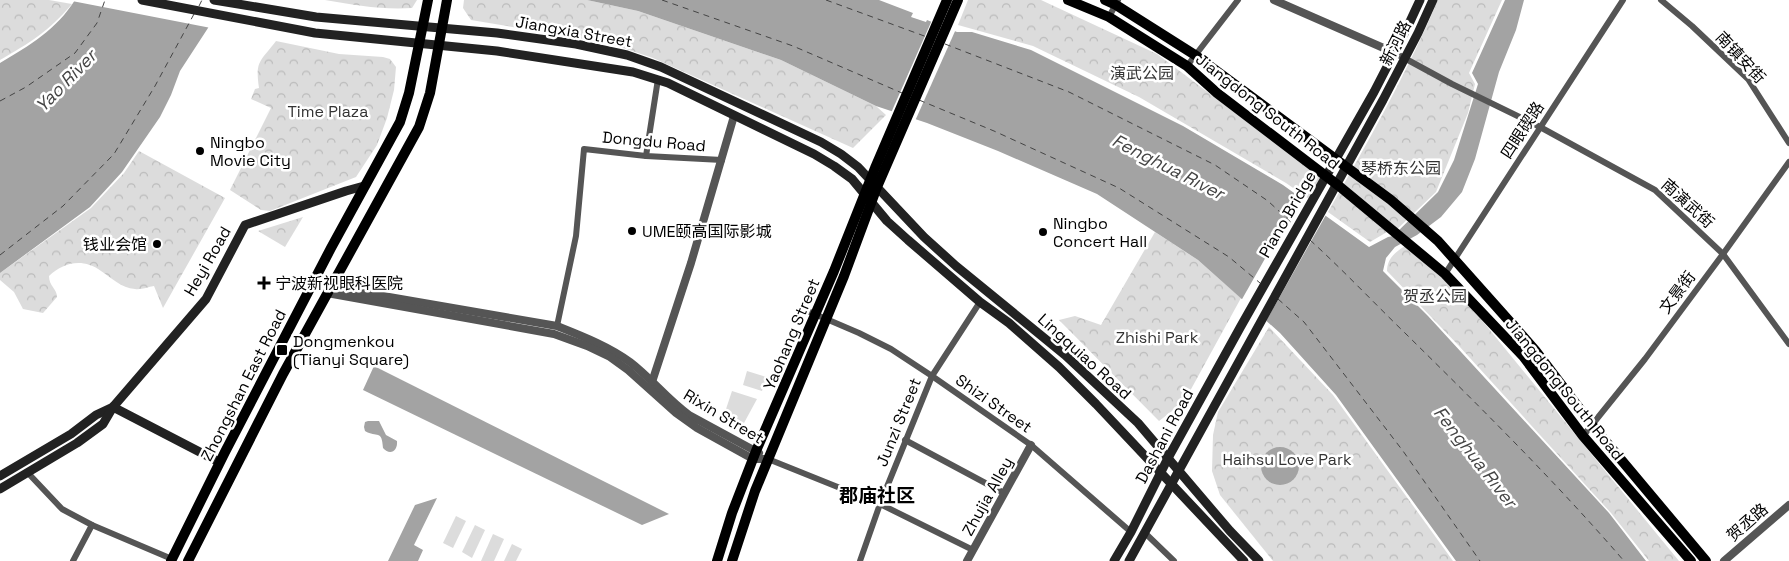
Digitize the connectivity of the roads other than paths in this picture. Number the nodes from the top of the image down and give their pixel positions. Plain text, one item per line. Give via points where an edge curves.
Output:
1 (142, 0) edge
2 (214, 0) edge
3 (947, 0) edge
4 (958, 0) edge
5 (1068, 0) edge
6 (1105, 0) edge
7 (1238, 0) edge
8 (1274, 0) edge
9 (1420, 0) edge
10 (1433, 0) edge
11 (1623, 0) edge
12 (1661, 0) edge
13 (427, 1) edge
14 (446, 2) edge
15 (1117, 2) edge
16 (946, 14) junction
17 (1109, 17) junction
18 (422, 26) junction
19 (442, 28) junction
20 (420, 43) junction
21 (439, 45) junction
22 (1395, 53) junction
23 (1195, 56) junction
24 (1405, 59) junction
25 (1187, 66) junction
26 (658, 79) junction
27 (1374, 92) joint
28 (1383, 100) joint
29 (734, 116) junction
30 (1540, 127) junction
31 (1789, 143) edge
32 (646, 156) junction
33 (722, 160) junction
34 (1789, 162) edge
35 (873, 184) junction
36 (364, 186) junction
37 (865, 193) junction
38 (872, 202) junction
39 (1723, 254) junction
40 (1455, 260) junction
41 (1445, 274) junction
42 (329, 290) junction
43 (980, 302) junction
44 (803, 308) dead end
45 (816, 314) junction
46 (827, 318) junction
47 (557, 326) junction
48 (1242, 326) joint
49 (1253, 334) joint
50 (1789, 344) edge
51 (932, 376) junction
52 (652, 382) junction
53 (113, 407) junction
54 (1592, 425) junction
55 (1583, 436) junction
56 (905, 440) junction
57 (1030, 445) junction
58 (755, 455) junction
59 (1168, 458) junction
60 (768, 459) junction
61 (219, 462) junction
62 (1179, 470) junction
63 (1161, 472) junction
64 (28, 473) junction
65 (0, 476) edge
66 (1171, 484) junction
67 (0, 489) edge
68 (1004, 493) junction
69 (880, 504) junction
70 (1789, 505) edge
71 (92, 525) junction
72 (1131, 532) junction
73 (1145, 533) junction
74 (972, 550) junction
75 (172, 560) edge
76 (73, 561) edge
77 (188, 561) edge
78 (717, 561) edge
79 (732, 561) edge
80 (860, 561) edge
81 (967, 561) edge
82 (1114, 561) edge
83 (1129, 561) edge
84 (1174, 561) edge
85 (1244, 561) edge
86 (1259, 561) edge
87 (1691, 561) edge
88 (1706, 561) edge
89 (1724, 561) edge

1 - 20 main road, Jiangxia Street via 315,33
2 - 18 main road, Jiangxia Street via 316,17
3 - 16 main road
4 - 16 main road
5 - 17 main road, Jiangdong South Road
6 - 15 main road, Jiangdong South Road
7 - 23 street
8 - 22 street
9 - 22 main road, 新河路
10 - 24 main road, 新河路
11 - 30 street, 四眼碶路
12 - 31 street, 南镇安街 via 1748,79
13 - 18 main road, Zhongshan East Road
14 - 19 main road, Zhongshan East Road
15 - 17 street
15 - 23 main road, Jiangdong South Road
16 - 35 main road, Yaohang Street
17 - 25 main road, Jiangdong South Road
18 - 19 main road, Jiangxia Street
18 - 20 main road, Zhongshan East Road
19 - 21 main road, Zhongshan East Road
19 - 35 main road, Jiangxia Street via 576,44 646,60 820,142 850,160
20 - 21 main road, Jiangxia Street
20 - 36 main road, Zhongshan East Road via 400,122
21 - 26 main road, Jiangxia Street via 567,61
21 - 42 main road, Zhongshan East Road via 419,127
22 - 24 street, 南演武街
22 - 27 main road, 新河路
23 - 25 street
23 - 40 main road, Jiangdong South Road via 1391,200
24 - 28 main road, 新河路
24 - 30 street, 南演武街
25 - 41 main road, Jiangdong South Road
26 - 29 main road, Jiangxia Street
26 - 32 street
27 - 48 main road, Piano Bridge
28 - 49 main road, Piano Bridge
29 - 33 street
29 - 37 main road, Jiangxia Street via 814,154 852,179
30 - 39 street, 南演武街 via 1655,190
30 - 40 street, 四眼碶路
32 - 33 street, Dongdu Road
32 - 47 street, Dongdu Road via 584,149 576,236
33 - 52 street
34 - 39 street, 文景街
35 - 37 main road, Yaohang Street
35 - 38 main road, Yaohang Street
35 - 59 main road, Lingquiao Road via 956,266 1065,354 1138,423
36 - 53 main road, Heyi Road via 245,225 206,299
36 - 61 main road, Zhongshan East Road
37 - 38 main road, Jiangxia Street
37 - 45 main road, Yaohang Street
38 - 43 main road, Lingquiao Road via 887,221
38 - 46 main road, Yaohang Street
39 - 50 street, 南演武街
39 - 54 street, 文景街
40 - 41 street, 四眼碶路
40 - 54 main road, Jiangdong South Road via 1535,350
41 - 55 main road, Jiangdong South Road via 1523,356
42 - 47 street, Rixin Street
42 - 58 street, Rixin Street via 554,334 587,346 628,370 685,420
42 - 77 main road, Zhongshan East Road
43 - 51 street, Junzi Street
43 - 63 main road, Lingquiao Road via 1059,367
44 - 45 street, Shizi Street
45 - 46 street, Shizi Street
45 - 58 main road, Yaohang Street
46 - 51 street, Shizi Street via 891,349
46 - 60 main road, Yaohang Street
47 - 52 street, Rixin Street via 614,352
48 - 59 main road, Dashani Road
49 - 62 main road, Dashani Road
51 - 56 street, Junzi Street
51 - 57 street, Shizi Street
52 - 58 street, Rixin Street via 688,415
53 - 61 main road
53 - 64 main road, Heyi Road via 102,424
53 - 65 main road, Heyi Road
54 - 55 street, 文景街
54 - 88 main road, Jiangdong South Road
55 - 87 main road, Jiangdong South Road
56 - 68 street
56 - 69 street, Junzi Street
57 - 68 street, Zhujia Alley
57 - 72 street, Shizi Street
58 - 60 street, Rixin Street
58 - 78 main road, Yaohang Street
59 - 62 main road, Lingquiao Road
59 - 63 main road, Dashani Road
60 - 69 street
60 - 79 main road, Yaohang Street
61 - 75 main road, Zhongshan East Road
62 - 66 main road, Dashani Road
62 - 86 main road, Lingquiao Road
63 - 66 main road, Lingquiao Road
63 - 72 main road, Dashani Road
64 - 67 main road, Heyi Road
64 - 71 street via 62,509
66 - 73 main road, Dashani Road
66 - 85 main road, Lingquiao Road
68 - 74 street, Zhujia Alley
69 - 74 street
69 - 80 street, Junzi Street
70 - 89 street, 贺丞路
71 - 75 street
71 - 76 street
72 - 82 main road, Dashani Road
73 - 83 main road, Dashani Road
73 - 84 street
74 - 81 street, Zhujia Alley

